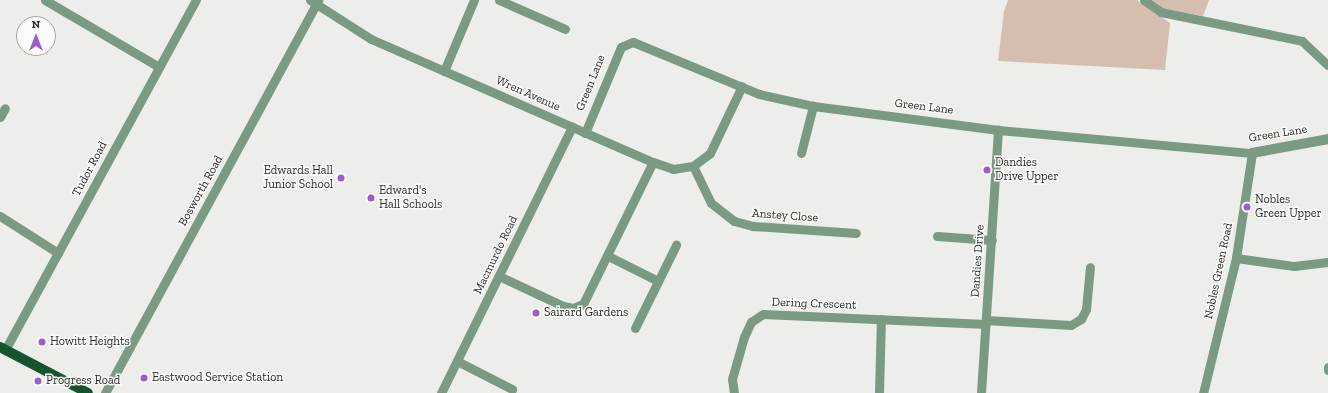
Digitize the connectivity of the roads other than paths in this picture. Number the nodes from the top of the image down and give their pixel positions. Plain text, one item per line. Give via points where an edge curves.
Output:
1 (45, 0) edge
2 (196, 0) edge
3 (474, 0) edge
4 (499, 0) edge
5 (1144, 0) edge
6 (315, 1) edge
7 (566, 29) dead end
8 (1328, 65) edge
9 (159, 66) junction
10 (444, 71) junction
11 (742, 86) junction
12 (813, 106) junction
13 (5, 108) dead end
14 (0, 117) edge
15 (572, 127) junction
16 (998, 130) junction
17 (585, 133) junction
18 (1328, 139) edge
19 (801, 153) dead end
20 (1252, 153) junction
21 (653, 162) junction
22 (693, 166) junction
23 (0, 216) edge
24 (856, 233) dead end
25 (937, 236) dead end
26 (992, 240) junction
27 (676, 245) dead end
28 (58, 253) junction
29 (608, 256) junction
30 (1236, 258) junction
31 (1328, 262) edge
32 (1090, 267) dead end
33 (499, 276) junction
34 (658, 280) junction
35 (882, 319) junction
36 (986, 322) junction
37 (635, 328) dead end
38 (2, 349) edge
39 (457, 362) junction
40 (1328, 367) edge
41 (1328, 370) edge
42 (512, 388) dead end
43 (88, 393) edge
44 (105, 393) edge
45 (441, 393) edge
46 (734, 393) edge
47 (879, 393) edge
48 (981, 393) edge
49 (1203, 393) edge

1 - 9 street
2 - 9 street, Tudor Road
3 - 10 street
4 - 7 street
5 - 8 street via 1161,12 1302,41
6 - 10 street, Wren Avenue via 358,32
6 - 44 street, Bosworth Road
9 - 28 street, Tudor Road
10 - 15 street, Wren Avenue
11 - 12 street, Green Lane via 774,98
11 - 17 street, Green Lane via 638,43 629,42 618,52
11 - 22 street via 715,146 706,158
12 - 16 street, Green Lane
12 - 19 street
13 - 14 street
15 - 17 street, Wren Avenue
15 - 33 street, Macmurdo Road
16 - 20 street, Green Lane
16 - 26 street, Dandies Drive
17 - 21 street, Wren Avenue
18 - 20 street, Green Lane
20 - 30 street, Nobles Green Road
21 - 22 street, Wren Avenue via 673,168
21 - 29 street
22 - 24 street, Anstey Close via 711,203 734,221 753,226
23 - 28 street
25 - 26 street
26 - 36 street, Dandies Drive
27 - 34 street
28 - 38 street, Tudor Road
29 - 33 street via 586,300 578,308 563,306
29 - 34 street
30 - 31 street via 1294,266
30 - 49 street, Nobles Green Road
32 - 36 street, Dering Crescent via 1086,309 1081,319 1071,325
33 - 39 street, Macmurdo Road
34 - 37 street
35 - 36 street, Dering Crescent
35 - 46 street, Dering Crescent via 772,313 756,318 747,328 733,370
35 - 47 street
36 - 48 street, Dandies Drive
38 - 43 main road
39 - 42 street
39 - 45 street, Macmurdo Road
40 - 41 street

